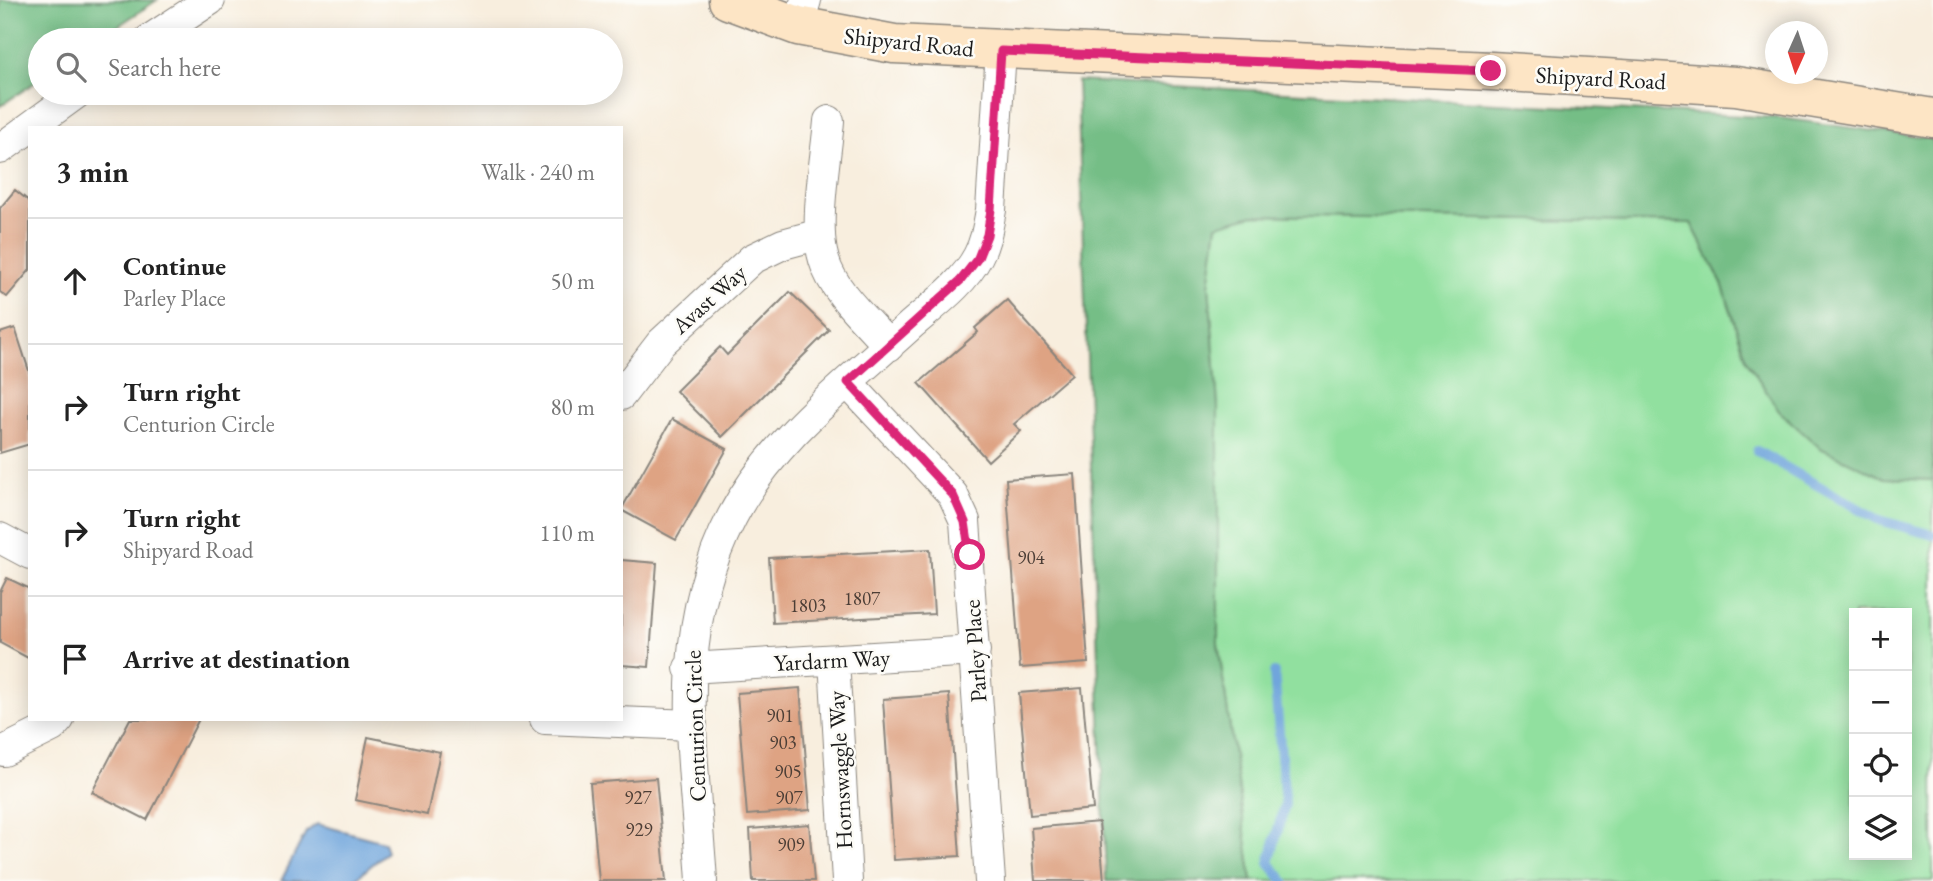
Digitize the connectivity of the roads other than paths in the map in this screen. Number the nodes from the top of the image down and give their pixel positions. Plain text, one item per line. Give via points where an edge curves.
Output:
1 (210, 0) edge
2 (728, 0) edge
3 (802, 13) edge
4 (167, 28) edge
5 (1001, 51) junction
6 (63, 105) edge
7 (1933, 118) edge
8 (828, 121) dead end
9 (38, 126) edge
10 (27, 135) edge
11 (0, 149) edge
12 (820, 234) junction
13 (889, 346) junction
14 (848, 382) junction
15 (623, 392) edge
16 (0, 538) edge
17 (28, 553) edge
18 (975, 651) junction
19 (834, 660) junction
20 (689, 668) junction
21 (58, 721) edge
22 (604, 721) edge
23 (692, 724) junction
24 (4, 751) dead end
25 (702, 881) edge
26 (847, 881) edge
27 (990, 881) edge

1 - 4 street
2 - 3 street, Shipyard Road
3 - 5 street, Shipyard Road via 894,44
5 - 7 street, Shipyard Road via 1736,86
5 - 13 street, Centurion Circle via 987,235 978,258 961,280
6 - 9 street
8 - 12 street
10 - 11 street
12 - 13 street via 824,261 835,282
12 - 15 street, Avast Way via 752,259 661,343
13 - 14 street, Centurion Circle
14 - 18 street, Parley Place via 960,508 968,538
14 - 20 street, Centurion Circle via 770,460 732,515 702,592
16 - 17 street
18 - 19 street, Yardarm Way
18 - 27 street, Parley Place
19 - 20 street, Yardarm Way
19 - 26 street, Hornswaggle Way
20 - 23 street, Centurion Circle
21 - 24 street
22 - 23 street
23 - 25 street, Centurion Circle

